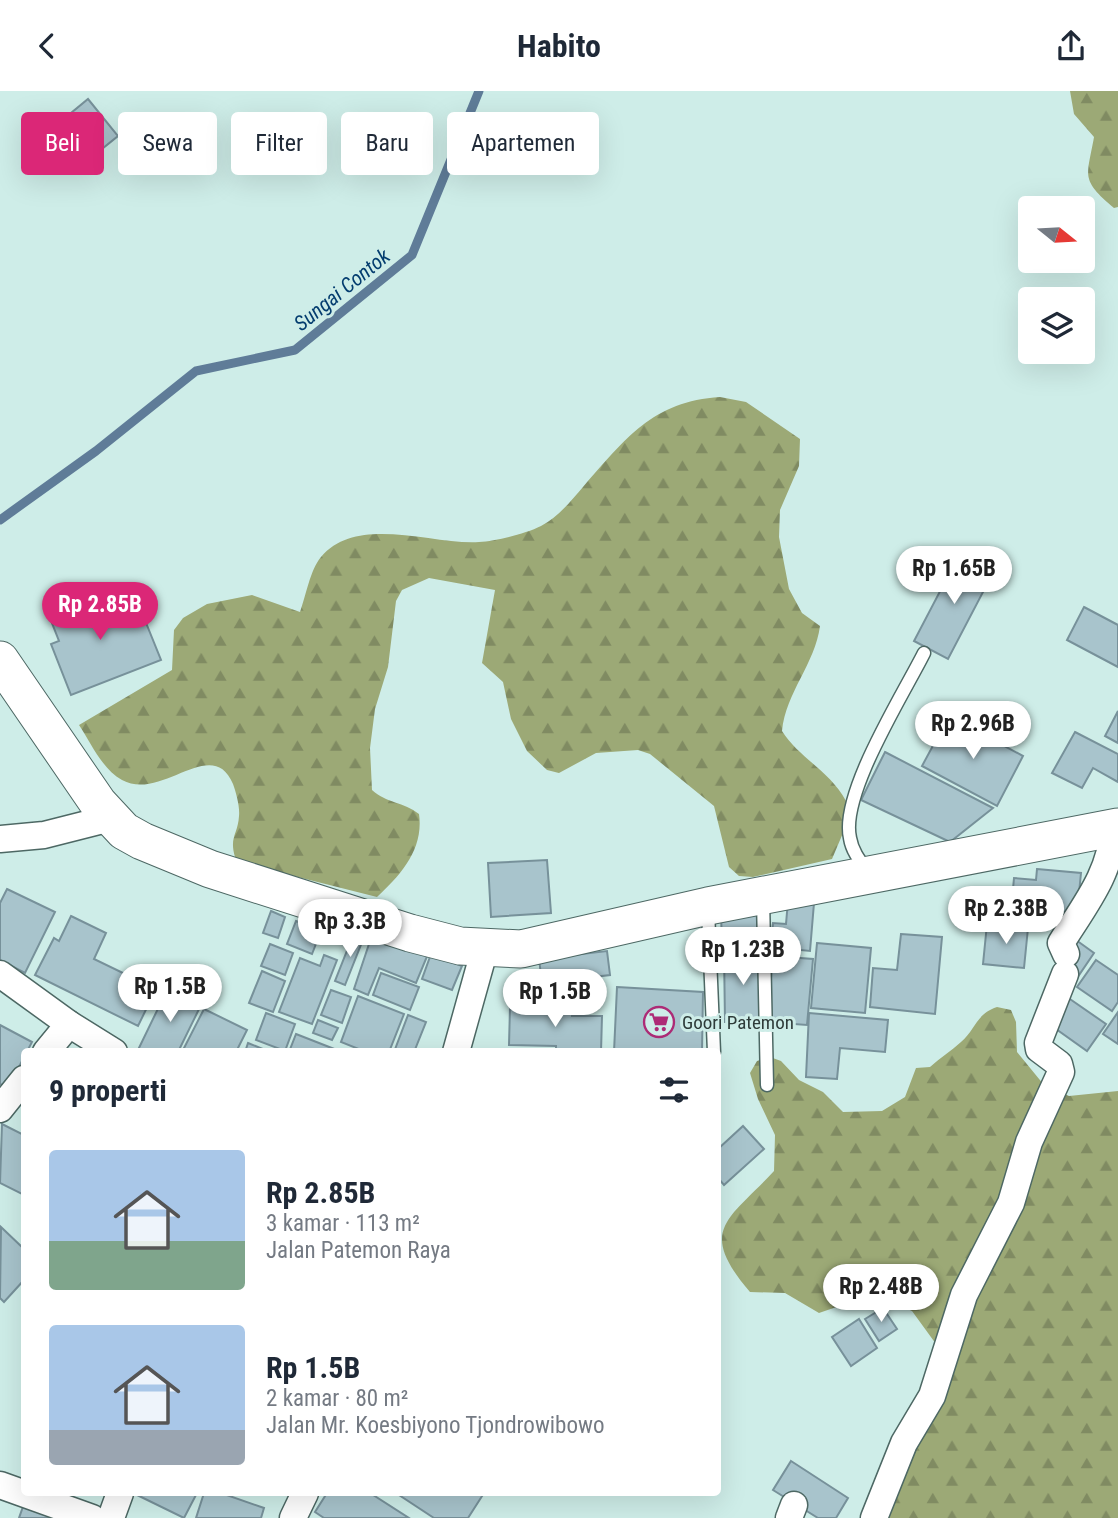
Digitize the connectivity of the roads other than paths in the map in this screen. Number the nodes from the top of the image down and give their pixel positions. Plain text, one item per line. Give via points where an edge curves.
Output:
1 (924, 653) dead end
2 (0, 660) edge
3 (104, 810) junction
4 (1116, 827) edge
5 (0, 839) edge
6 (870, 875) junction
7 (763, 895) junction
8 (708, 906) junction
9 (485, 948) junction
10 (0, 974) edge
11 (69, 1024) junction
12 (50, 1048) edge
13 (108, 1048) edge
14 (457, 1048) edge
15 (715, 1048) edge
16 (21, 1083) edge
17 (767, 1085) dead end
18 (0, 1109) edge
19 (0, 1485) edge
20 (21, 1493) edge
21 (31, 1496) edge
22 (119, 1496) edge
23 (304, 1496) edge
24 (92, 1518) edge
25 (111, 1518) edge
26 (293, 1518) edge
27 (874, 1518) edge

1 - 6 lane via 854,791 850,838
2 - 3 main road
3 - 5 street via 44,835
3 - 9 main road via 142,841 211,869 410,933
4 - 6 main road
4 - 27 street via 1102,876 1061,943 1066,964 1038,1043 1061,1072 1029,1142 1011,1203 964,1295 932,1396 904,1443
6 - 7 main road
7 - 8 main road
7 - 17 lane
8 - 9 main road via 521,949
8 - 15 lane
9 - 14 street
10 - 11 street
11 - 12 street
11 - 13 street
16 - 18 street
19 - 20 street
21 - 24 street
22 - 25 street
23 - 26 street

